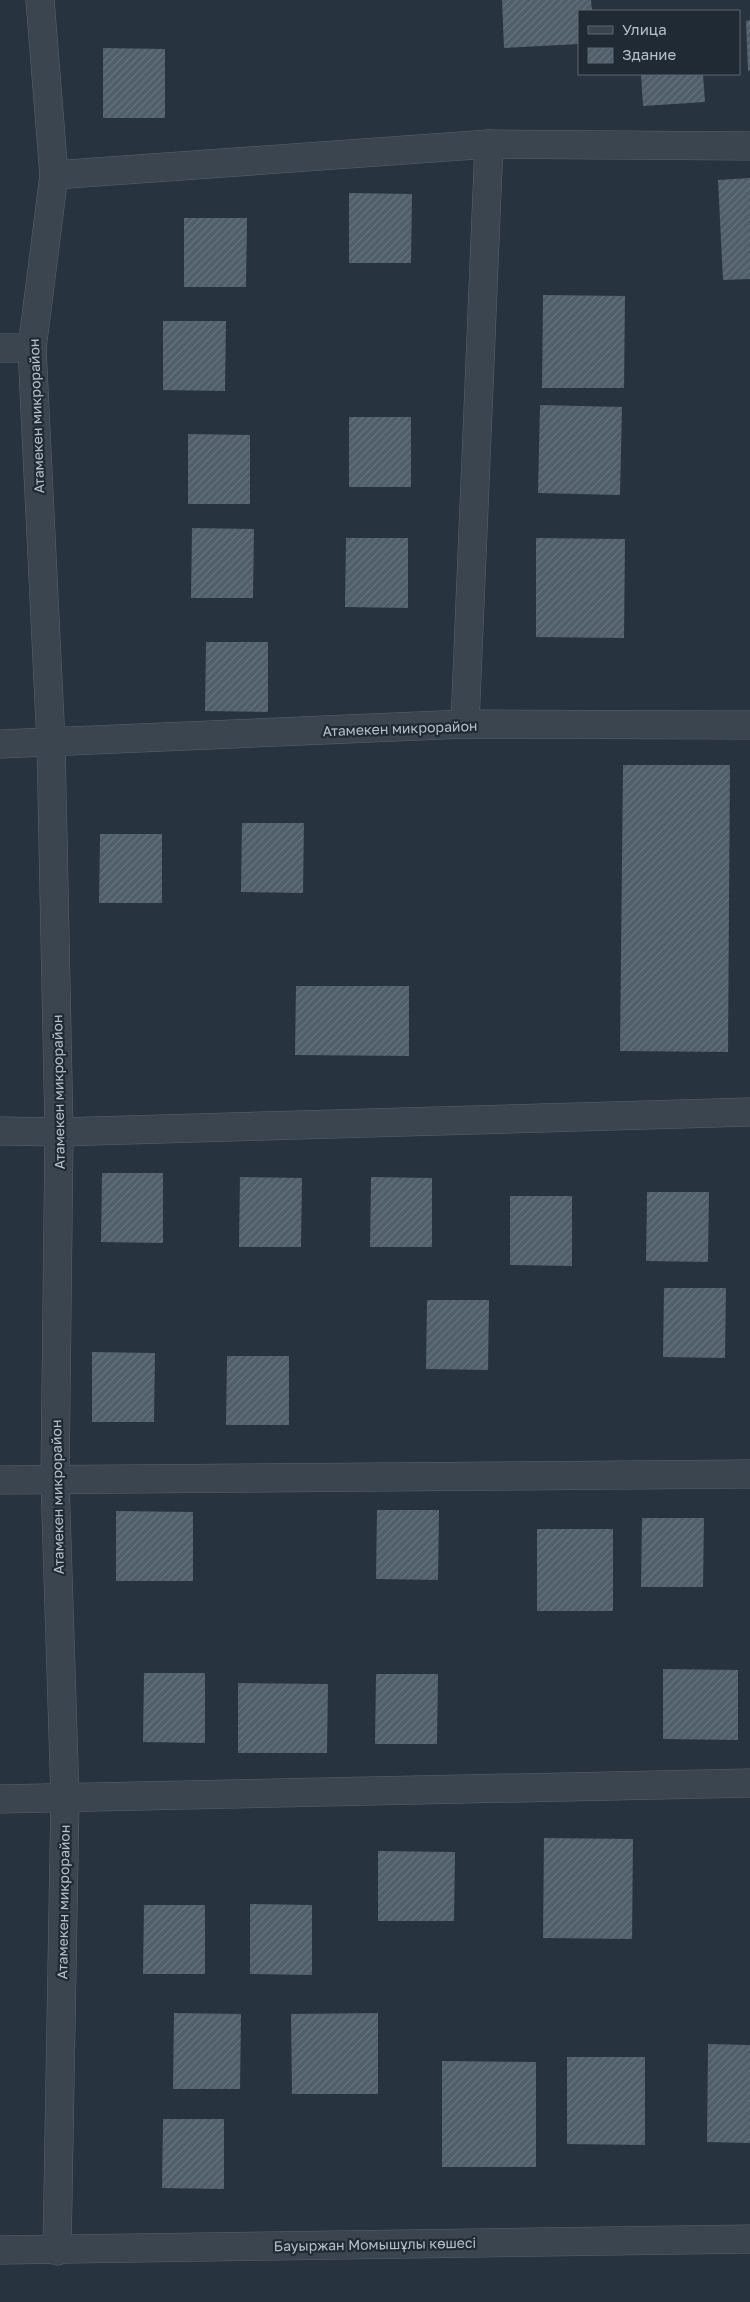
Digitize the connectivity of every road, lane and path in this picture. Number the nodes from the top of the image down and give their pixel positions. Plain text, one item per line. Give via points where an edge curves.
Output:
1 (40, 0) edge
2 (489, 144) junction
3 (750, 146) edge
4 (54, 175) junction
5 (0, 348) edge
6 (32, 348) junction
7 (465, 724) junction
8 (750, 725) edge
9 (50, 743) junction
10 (0, 744) edge
11 (750, 1112) edge
12 (0, 1131) edge
13 (59, 1132) junction
14 (750, 1474) edge
15 (0, 1480) edge
16 (55, 1480) junction
17 (750, 1782) edge
18 (65, 1798) junction
19 (0, 1799) edge
20 (750, 2239) edge
21 (0, 2250) edge
22 (57, 2251) junction

1 - 4 street, Атамекен микрорайон
2 - 3 street
2 - 4 street
2 - 7 street
4 - 6 street, Атамекен микрорайон
5 - 6 street
6 - 9 street, Атамекен микрорайон
7 - 8 street, Атамекен микрорайон
7 - 9 street, Атамекен микрорайон
9 - 10 street, Атамекен микрорайон
9 - 13 street, Атамекен микрорайон
11 - 13 street
12 - 13 street
13 - 16 street, Атамекен микрорайон
14 - 16 street
15 - 16 street
16 - 18 street, Атамекен микрорайон
17 - 18 street
18 - 19 street
18 - 22 street, Атамекен микрорайон
20 - 22 street, Бауыржан Момышұлы көшесі
21 - 22 street, Бауыржан Момышұлы көшесі

